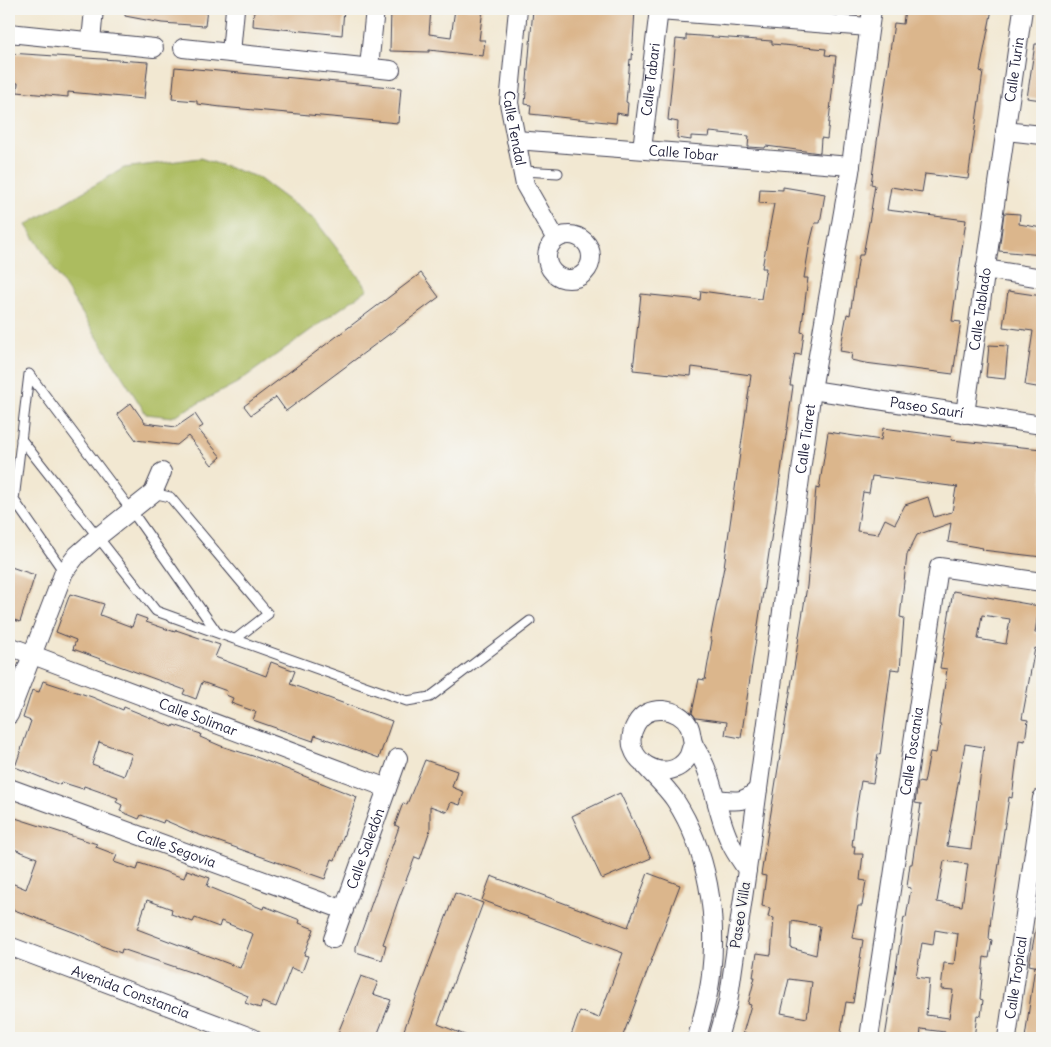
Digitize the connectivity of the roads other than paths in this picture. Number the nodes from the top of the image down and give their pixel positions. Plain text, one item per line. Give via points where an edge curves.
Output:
1 (94, 9) edge
2 (235, 9) edge
3 (375, 9) edge
4 (518, 9) edge
5 (872, 9) edge
6 (1023, 9) edge
7 (659, 10) edge
8 (869, 27) junction
9 (9, 33) edge
10 (91, 41) junction
11 (154, 48) dead end
12 (183, 48) dead end
13 (231, 53) junction
14 (369, 67) junction
15 (391, 70) dead end
16 (1005, 131) junction
17 (1042, 135) edge
18 (516, 140) junction
19 (642, 150) junction
20 (851, 166) junction
21 (523, 171) junction
22 (558, 173) dead end
23 (994, 204) joint
24 (556, 239) dead end
25 (985, 269) junction
26 (1042, 278) edge
27 (812, 390) junction
28 (965, 414) junction
29 (1042, 425) edge
30 (21, 439) junction
31 (162, 472) dead end
32 (153, 493) junction
33 (131, 510) junction
34 (97, 537) junction
35 (64, 572) junction
36 (1042, 582) edge
37 (530, 621) dead end
38 (216, 631) junction
39 (237, 638) junction
40 (9, 646) edge
41 (33, 654) junction
42 (9, 714) edge
43 (693, 743) junction
44 (398, 758) dead end
45 (644, 766) junction
46 (9, 788) edge
47 (387, 788) junction
48 (758, 789) junction
49 (1042, 798) edge
50 (716, 800) junction
51 (747, 870) junction
52 (344, 910) junction
53 (333, 939) dead end
54 (9, 946) edge
55 (253, 1038) edge
56 (697, 1038) edge
57 (718, 1038) edge
58 (869, 1038) edge
59 (1007, 1038) edge

1 - 10 street
2 - 13 street
3 - 14 street
4 - 18 street, Calle Tendal via 509,103
5 - 8 street, Calle Tiaret
6 - 16 street, Calle Turin
7 - 8 street
7 - 19 street, Calle Tabari
8 - 20 street, Calle Tiaret
9 - 10 street
10 - 11 street
12 - 13 street
13 - 14 street
14 - 15 street
16 - 17 street
16 - 23 street, Calle Turin
18 - 19 street, Calle Tobar
18 - 21 street, Calle Tendal
19 - 20 street, Calle Tobar
20 - 27 street, Calle Tiaret
21 - 22 lane
21 - 24 street, Calle Tendal via 526,185
23 - 25 street, Calle Tablado
25 - 26 street
25 - 28 street, Calle Tablado
27 - 28 street, Paseo Saurí
27 - 48 street, Calle Tiaret
28 - 29 street, Paseo Saurí
30 - 33 lane via 29,374
30 - 34 lane
30 - 35 lane via 14,500
31 - 32 street
32 - 33 street
32 - 39 lane via 170,497 268,614
33 - 34 street
33 - 38 lane
34 - 35 street
34 - 38 lane via 156,611
35 - 41 street
36 - 58 street, Calle Toscania via 939,567
37 - 39 lane via 430,697 407,701
38 - 39 lane
40 - 41 street, Calle Solimar
41 - 42 street
41 - 47 street, Calle Solimar
43 - 45 street via 688,758 675,768 659,771
43 - 45 street, Paseo Villa via 690,727 680,715 665,709 649,712 636,722 631,738 634,753
43 - 50 street, Paseo Villa via 706,767
44 - 47 street, Calle Saledón
45 - 56 street, Paseo Villa via 675,800 695,840 710,886 713,929 711,976
46 - 52 street, Calle Segovia
47 - 52 street, Calle Saledón
48 - 50 street via 749,798 737,802
48 - 51 street, Calle Tiaret
49 - 59 street, Calle Tropical
50 - 51 street, Paseo Villa via 730,844
51 - 57 street, Paseo Villa via 728,1003
52 - 53 street, Calle Saledón
54 - 55 street, Avenida Constancia

